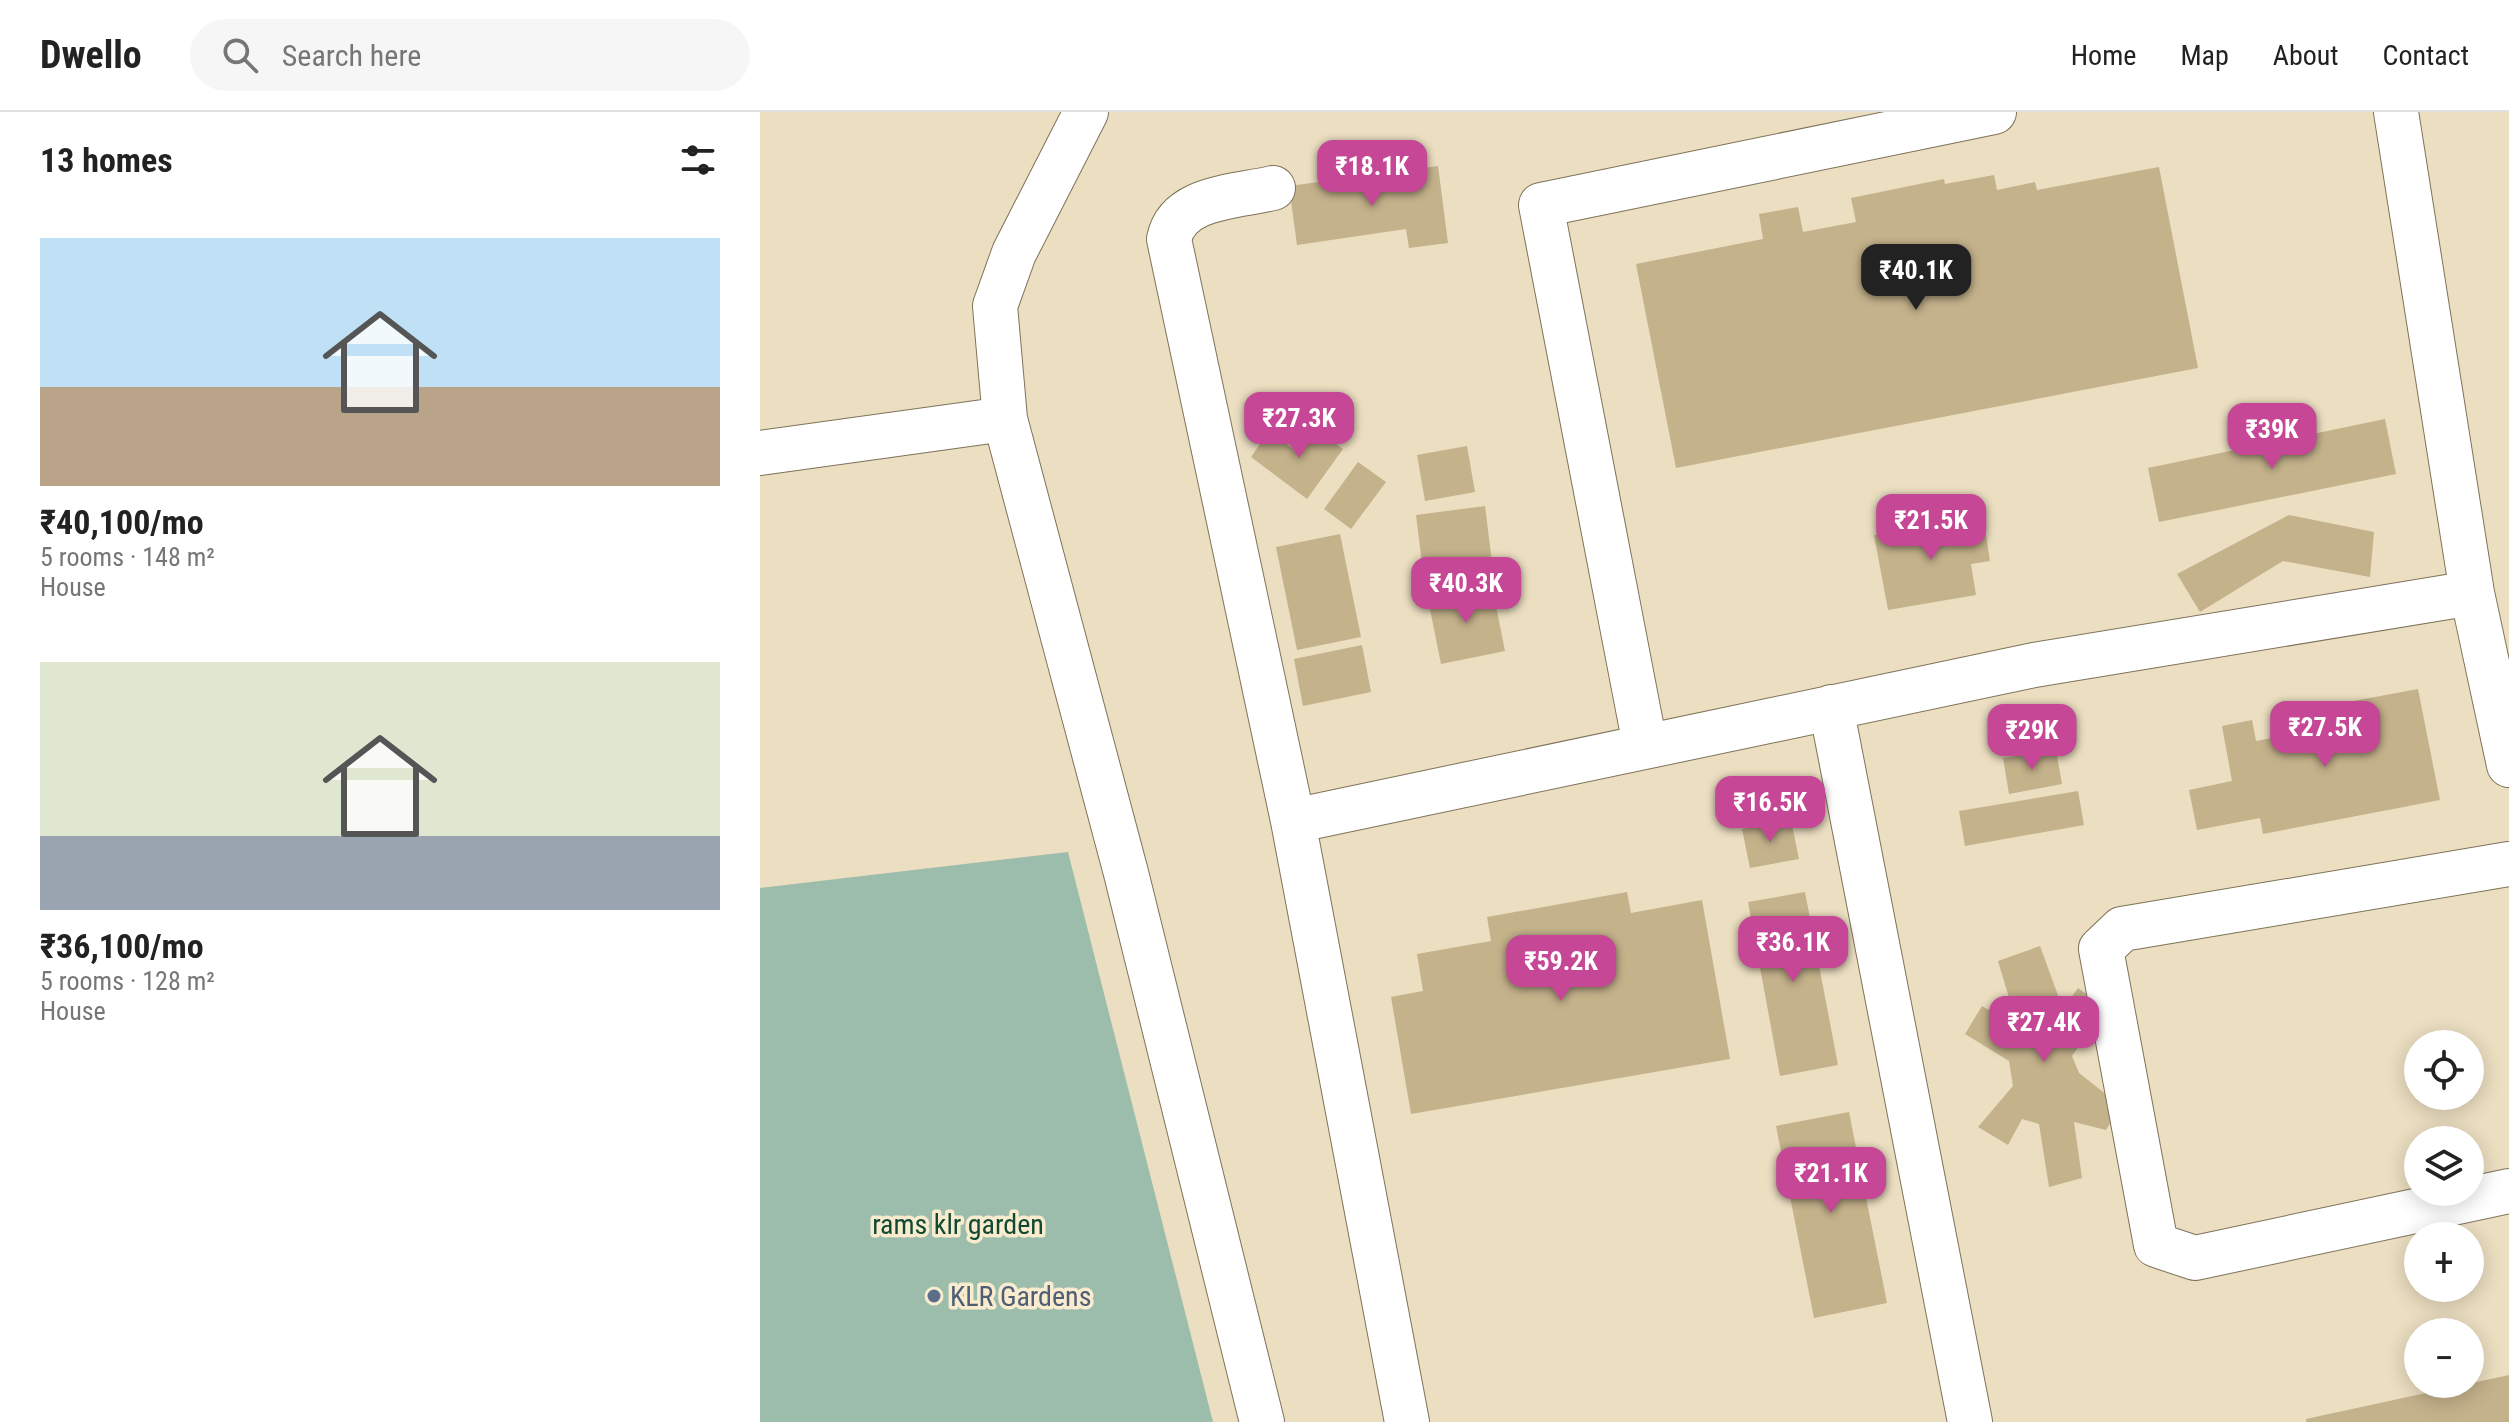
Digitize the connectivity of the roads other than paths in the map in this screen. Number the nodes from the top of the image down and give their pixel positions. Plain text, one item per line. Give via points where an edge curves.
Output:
1 (1086, 112) edge
2 (1994, 112) edge
3 (2396, 112) edge
4 (1273, 188) dead end
5 (1005, 419) junction
6 (760, 453) edge
7 (2472, 593) junction
8 (1831, 707) junction
9 (1645, 745) junction
10 (2509, 765) edge
11 (1293, 821) junction
12 (2509, 864) edge
13 (2509, 1191) edge
14 (1262, 1422) edge
15 (1407, 1422) edge
16 (1970, 1422) edge

1 - 5 street via 1014,253 995,306
2 - 9 street via 1541,205
3 - 7 street
4 - 11 street via 1188,208 1172,223 1169,239
5 - 6 street
5 - 14 street via 1126,873
7 - 8 street via 2034,665
7 - 10 street
8 - 9 street
8 - 16 street
9 - 11 street
11 - 15 street
12 - 13 street via 2122,929 2101,949 2156,1245 2195,1258

